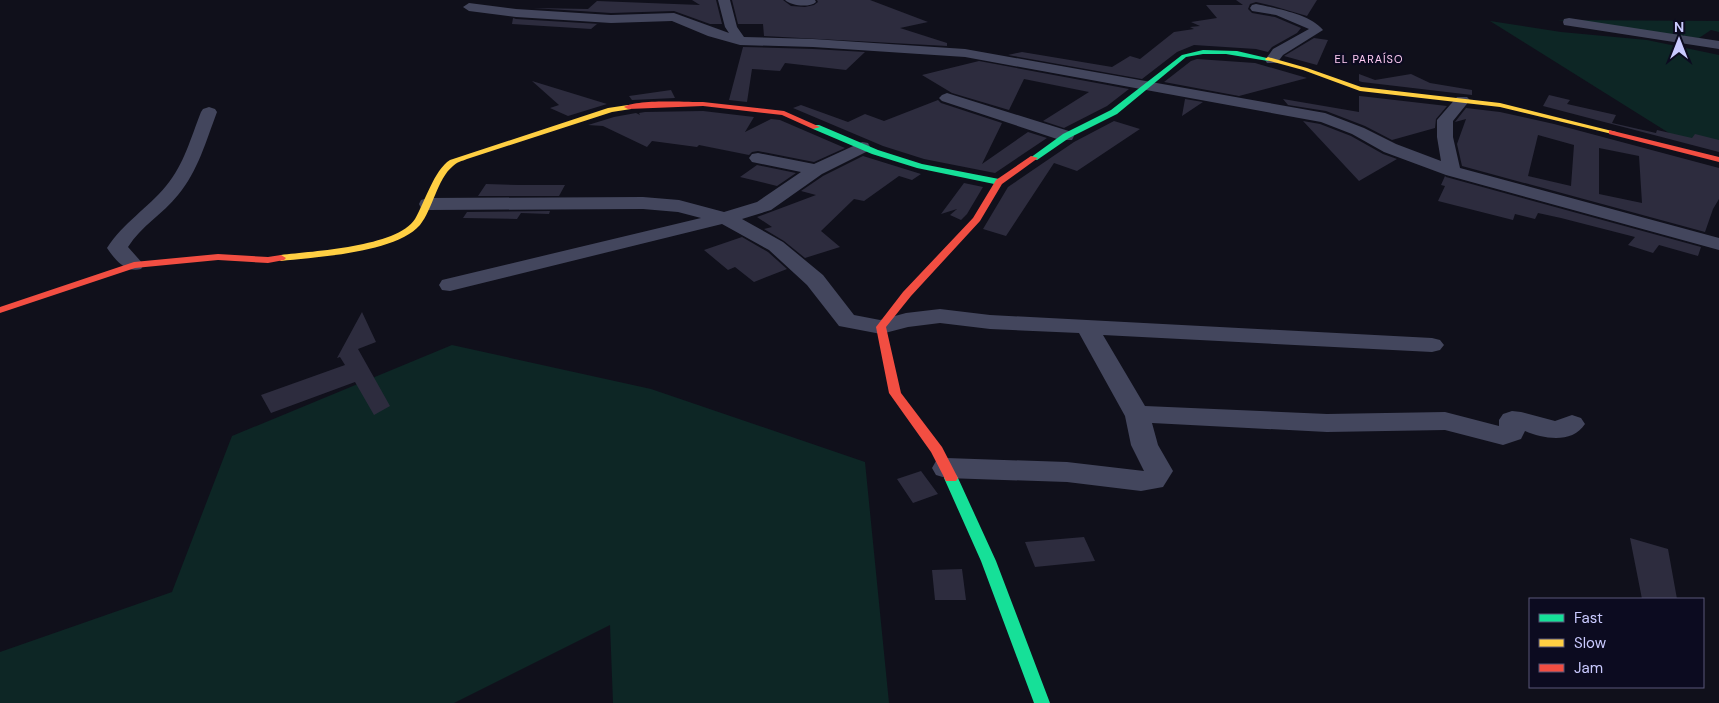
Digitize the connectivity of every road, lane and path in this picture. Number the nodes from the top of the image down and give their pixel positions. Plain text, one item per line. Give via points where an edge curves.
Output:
1 (724, 0) edge
2 (790, 0) edge
3 (810, 2) dead end
4 (469, 7) dead end
5 (1256, 8) dead end
6 (1569, 22) dead end
7 (740, 41) junction
8 (1719, 45) edge
9 (1272, 60) junction
10 (1148, 86) junction
11 (947, 98) dead end
12 (1462, 100) junction
13 (209, 112) dead end
14 (1066, 136) junction
15 (862, 147) junction
16 (758, 158) dead end
17 (1719, 160) edge
18 (816, 170) junction
19 (1452, 171) junction
20 (999, 182) junction
21 (428, 204) junction
22 (725, 218) junction
23 (1718, 243) edge
24 (134, 265) junction
25 (450, 285) dead end
26 (0, 310) edge
27 (1086, 326) junction
28 (881, 328) junction
29 (1432, 345) dead end
30 (1138, 416) junction
31 (1572, 424) dead end
32 (946, 468) junction
33 (1042, 703) edge

1 - 7 street via 731,26
2 - 3 street
4 - 7 street via 603,18 674,17
5 - 9 street via 1279,12 1316,30 1278,52
6 - 8 street
7 - 10 street via 965,53
9 - 10 street via 1195,52 1184,56
9 - 12 street via 1360,88
10 - 14 street via 1114,112
10 - 19 street via 1326,118 1358,130 1390,148
11 - 14 street
12 - 17 street via 1556,117
12 - 19 street via 1445,120 1444,137
13 - 24 street via 185,173 177,185 124,235 117,248
14 - 20 street
15 - 18 street
15 - 20 street via 920,166
15 - 21 street via 784,113 703,104 645,105 590,116 464,157 449,166
16 - 18 street
18 - 22 street via 764,206
19 - 23 street
20 - 28 street via 977,219 907,294
21 - 22 street via 643,203 679,206
21 - 24 street via 408,232 385,242 268,260 218,257
22 - 25 street
22 - 28 street via 776,246 815,280 847,321
24 - 26 street
27 - 28 street via 990,322 940,316 906,320
27 - 29 street
27 - 30 street
28 - 32 street via 895,392 937,450
30 - 31 street via 1173,414 1327,423 1445,421 1503,436 1512,434 1512,420 1560,431
30 - 32 street via 1143,442 1159,471 1153,480 1068,472
32 - 33 street via 968,510

